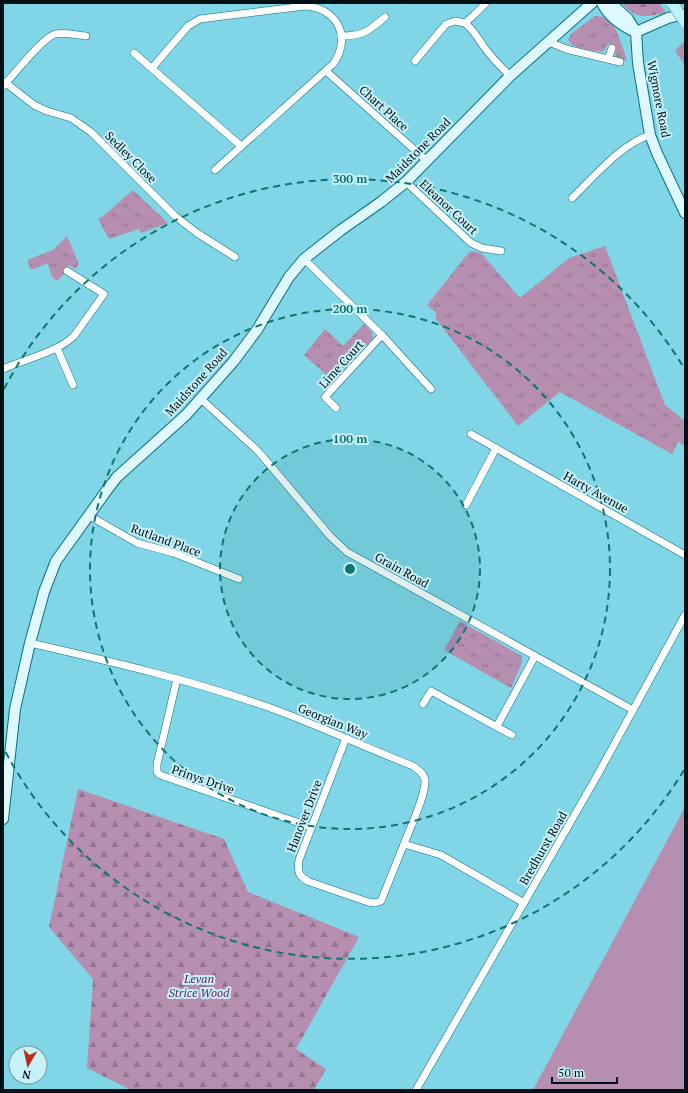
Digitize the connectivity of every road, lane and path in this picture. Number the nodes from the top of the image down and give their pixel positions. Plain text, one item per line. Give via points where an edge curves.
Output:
1 (486, 3) edge
2 (592, 3) edge
3 (602, 3) edge
4 (611, 3) edge
5 (672, 3) edge
6 (685, 14) edge
7 (385, 17) dead end
8 (685, 22) edge
9 (465, 23) junction
10 (636, 32) junction
11 (86, 36) dead end
12 (342, 36) junction
13 (549, 42) junction
14 (612, 48) dead end
15 (134, 53) dead end
16 (608, 59) junction
17 (414, 61) dead end
18 (620, 62) dead end
19 (152, 68) junction
20 (326, 71) junction
21 (510, 76) junction
22 (5, 85) edge
23 (650, 135) junction
24 (241, 146) junction
25 (427, 161) junction
26 (215, 170) dead end
27 (406, 182) junction
28 (572, 198) dead end
29 (685, 213) edge
30 (502, 251) dead end
31 (235, 257) dead end
32 (304, 259) junction
33 (67, 271) dead end
34 (382, 335) junction
35 (57, 348) junction
36 (3, 369) edge
37 (73, 385) dead end
38 (431, 389) dead end
39 (201, 399) junction
40 (336, 408) dead end
41 (471, 434) dead end
42 (496, 448) junction
43 (466, 505) dead end
44 (88, 515) junction
45 (685, 555) edge
46 (239, 579) dead end
47 (685, 615) edge
48 (30, 643) junction
49 (534, 656) junction
50 (177, 679) junction
51 (423, 704) dead end
52 (633, 710) junction
53 (497, 726) junction
54 (512, 735) dead end
55 (346, 738) junction
56 (3, 820) edge
57 (312, 827) junction
58 (404, 844) junction
59 (524, 903) junction
60 (416, 1090) edge

1 - 9 street
2 - 13 street, Maidstone Road
3 - 10 street via 622,26
4 - 10 street via 628,19
5 - 8 main road, bridge
6 - 10 street via 668,18
7 - 12 street via 368,32
9 - 17 street via 455,21 446,24
9 - 21 street
10 - 23 street, Wigmore Road via 638,63
11 - 22 street, Sedley Close via 52,36
12 - 19 street via 331,16 312,6 206,18 195,20 188,26
12 - 20 street via 339,53
13 - 16 street via 566,49
13 - 21 street, Maidstone Road
14 - 16 street
15 - 19 street
16 - 18 street
19 - 24 street
20 - 24 street
20 - 25 street, Chart Place
21 - 25 street, Maidstone Road
22 - 31 street, Sedley Close via 41,108 76,120 175,216
23 - 28 street via 624,149
23 - 29 street, Wigmore Road
24 - 26 street
25 - 27 street, Maidstone Road
27 - 30 street, Eleanor Court via 470,243
27 - 32 street, Maidstone Road
32 - 34 street
32 - 39 street, Maidstone Road via 286,281 249,341
33 - 35 street via 104,294 74,336
34 - 38 street
34 - 40 street, Lime Court via 325,397
35 - 36 street
35 - 37 street
39 - 44 street, Maidstone Road via 182,420 117,477
39 - 49 street, Grain Road via 258,450 338,545 358,559
41 - 42 street, Harty Avenue
42 - 43 street
42 - 45 street, Harty Avenue
44 - 46 street, Rutland Place via 137,543 174,553
44 - 48 street, Maidstone Road via 52,568
47 - 52 street, Bredhurst Road
48 - 50 street, Georgian Way
48 - 56 street, Maidstone Road via 15,709
49 - 52 street, Grain Road
49 - 53 street
50 - 55 street, Georgian Way via 275,710
50 - 57 street, Prinys Drive via 157,772 174,781
51 - 53 street via 430,691
52 - 59 street, Bredhurst Road
53 - 54 street
55 - 57 street, Hanover Drive
55 - 58 street, Georgian Way via 422,772 425,780 424,792
57 - 58 street, Hanover Drive via 299,860 299,873 302,878 375,903 381,901 386,891
58 - 59 street via 441,855
59 - 60 street, Bredhurst Road

